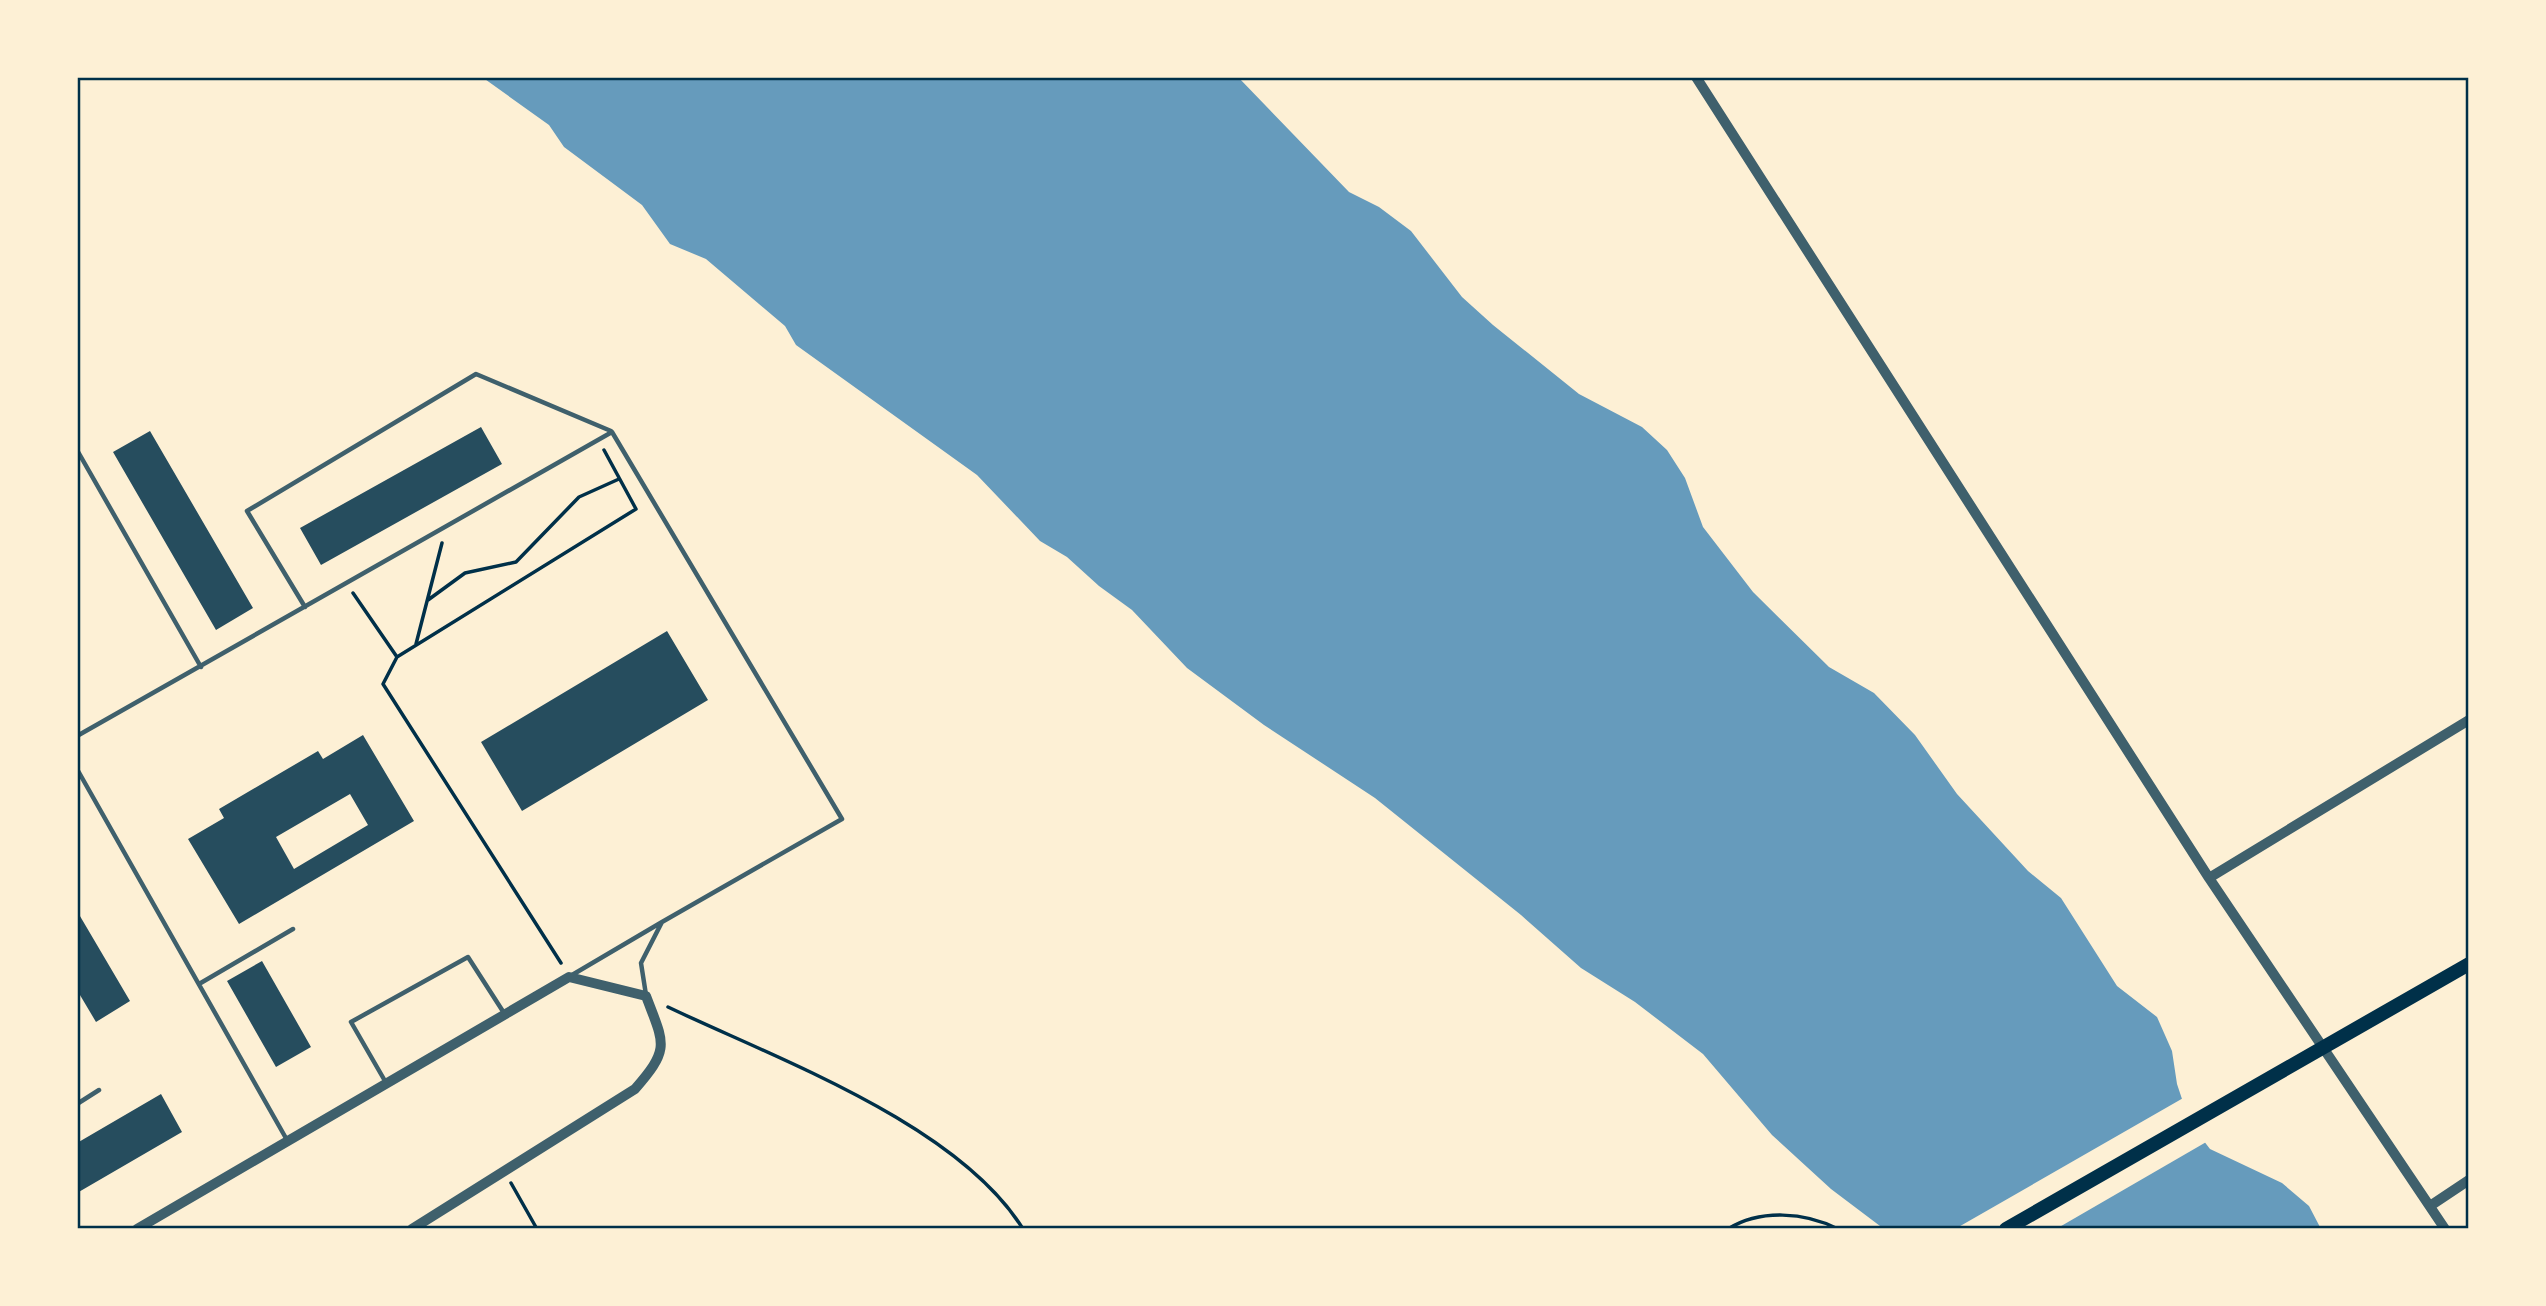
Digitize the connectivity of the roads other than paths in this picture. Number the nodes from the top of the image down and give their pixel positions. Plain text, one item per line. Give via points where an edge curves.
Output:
1 (1696, 77) edge
2 (612, 432) junction
3 (77, 450) edge
4 (305, 607) junction
5 (201, 667) junction
6 (2469, 720) edge
7 (77, 736) edge
8 (77, 769) edge
9 (2209, 878) junction
10 (662, 922) junction
11 (293, 929) dead end
12 (2469, 964) edge
13 (569, 977) junction
14 (199, 984) junction
15 (646, 996) junction
16 (505, 1014) junction
17 (386, 1083) junction
18 (99, 1090) dead end
19 (77, 1104) edge
20 (288, 1141) junction
21 (2469, 1180) edge
22 (2430, 1206) junction
23 (137, 1229) edge
24 (412, 1229) edge
25 (2006, 1229) edge
26 (2445, 1229) edge

1 - 9 street
2 - 4 lane
2 - 4 lane via 475,373 247,510
2 - 10 lane via 842,819
3 - 5 lane
4 - 5 lane
5 - 7 lane
6 - 9 street
8 - 14 lane
9 - 22 street
10 - 13 lane
10 - 15 lane via 641,963
11 - 14 lane
12 - 25 highway
13 - 15 street
13 - 16 street
14 - 20 lane
15 - 24 street via 663,1043 656,1066 635,1089
16 - 17 street
16 - 17 lane via 468,957 351,1022
17 - 20 street
18 - 19 lane
20 - 23 street
21 - 22 street
22 - 26 street

